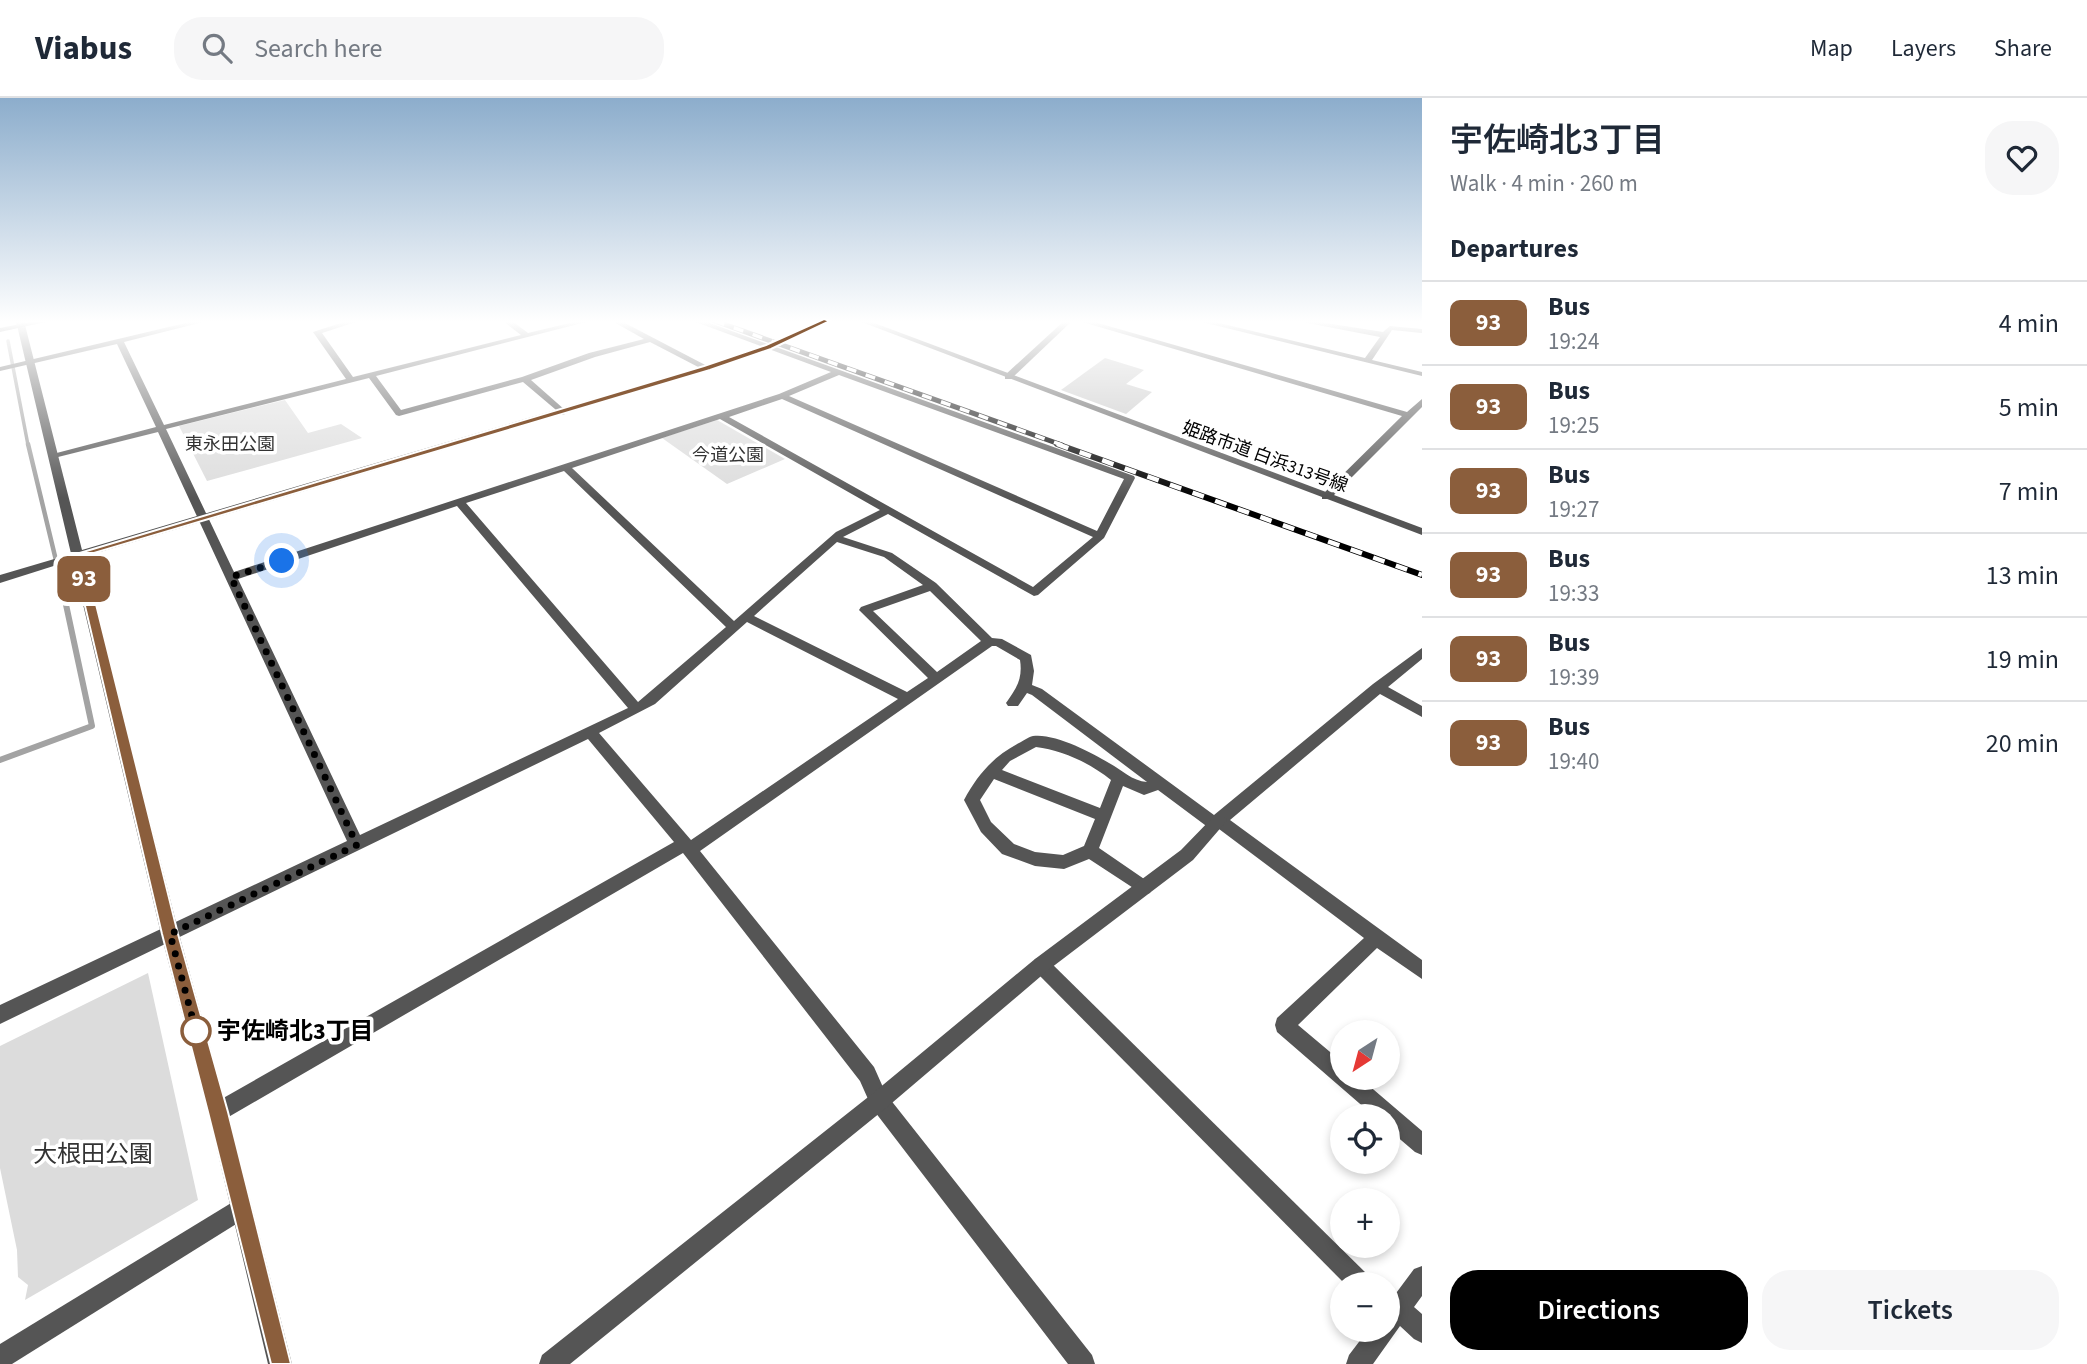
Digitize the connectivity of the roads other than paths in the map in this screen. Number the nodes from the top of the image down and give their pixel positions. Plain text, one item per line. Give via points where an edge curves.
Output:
1 (34, 380) edge
2 (139, 380) edge
3 (356, 380) edge
4 (375, 380) edge
5 (521, 380) edge
6 (526, 380) edge
7 (667, 380) edge
8 (820, 380) edge
9 (857, 380) edge
10 (1016, 380) edge
11 (1287, 380) edge
12 (352, 381) joint
13 (782, 396) junction
14 (1422, 402) edge
15 (562, 412) junction
16 (1408, 415) junction
17 (721, 416) junction
18 (162, 429) junction
19 (54, 455) junction
20 (565, 467) junction
21 (1326, 497) junction
22 (459, 502) junction
23 (886, 511) junction
24 (204, 517) junction
25 (1422, 531) edge
26 (1100, 536) junction
27 (836, 538) junction
28 (78, 555) junction
29 (231, 577) junction
30 (0, 579) edge
31 (932, 586) junction
32 (747, 617) junction
33 (733, 628) junction
34 (989, 642) junction
35 (1422, 652) edge
36 (936, 678) junction
37 (1024, 687) junction
38 (1378, 687) junction
39 (908, 698) junction
40 (1013, 703) dead end
41 (637, 709) junction
42 (1422, 712) edge
43 (590, 732) junction
44 (990, 771) junction
45 (1119, 778) junction
46 (1160, 784) junction
47 (1104, 816) junction
48 (1217, 822) junction
49 (357, 845) junction
50 (687, 847) junction
51 (1090, 851) junction
52 (1144, 888) junction
53 (170, 934) junction
54 (1377, 937) junction
55 (1041, 965) junction
56 (1422, 971) edge
57 (0, 1015) edge
58 (1330, 1065) edge
59 (1359, 1090) edge
60 (879, 1101) junction
61 (218, 1112) junction
62 (1422, 1145) edge
63 (241, 1208) junction
64 (1350, 1272) edge
65 (1422, 1277) edge
66 (1400, 1305) edge
67 (1400, 1322) edge
68 (1422, 1331) edge
69 (1373, 1342) edge
70 (0, 1358) edge
71 (279, 1364) edge
72 (551, 1364) edge
73 (1083, 1364) edge
74 (1358, 1364) edge

1 - 19 street
2 - 18 street
3 - 12 street
4 - 5 street via 399,414
6 - 15 street
7 - 15 street
8 - 13 street
9 - 26 street via 1130,478
10 - 21 street, 姫路市道 白浜313号線
11 - 16 street
12 - 18 street
13 - 17 street
13 - 26 street
14 - 16 street
15 - 24 street
16 - 21 street
17 - 20 street
17 - 23 street
18 - 19 street
18 - 24 street
19 - 28 street
20 - 22 street
20 - 33 street
21 - 25 street, 姫路市道 白浜313号線
22 - 29 street
22 - 41 street
23 - 26 street via 1034,592
23 - 27 street
24 - 28 street
24 - 29 street
27 - 31 street via 888,555
27 - 32 street
28 - 30 street
28 - 53 street
29 - 49 street
31 - 34 street
31 - 36 street via 865,610
32 - 33 street
32 - 39 street
33 - 41 street
34 - 36 street
34 - 37 street via 998,642 1026,658 1029,669
35 - 38 street
36 - 39 street
37 - 40 street
37 - 46 street
38 - 42 street
38 - 48 street
39 - 50 street
41 - 43 street
43 - 49 street
43 - 50 street
44 - 45 street via 1034,741 1057,744 1105,766
44 - 47 street
44 - 51 street via 972,800 986,827 1008,849 1035,859 1065,862
45 - 46 street via 1144,789
45 - 47 street
46 - 48 street
47 - 51 street
48 - 52 street via 1187,855
48 - 54 street
49 - 53 street
50 - 60 street via 867,1074
50 - 61 street
51 - 52 street
52 - 55 street
53 - 57 street
53 - 61 street
54 - 56 street
54 - 58 street via 1284,1025
55 - 60 street
55 - 64 street
59 - 62 street
60 - 72 street
60 - 73 street
61 - 63 street
63 - 70 street
63 - 71 street
65 - 66 street
67 - 68 street
69 - 74 street

